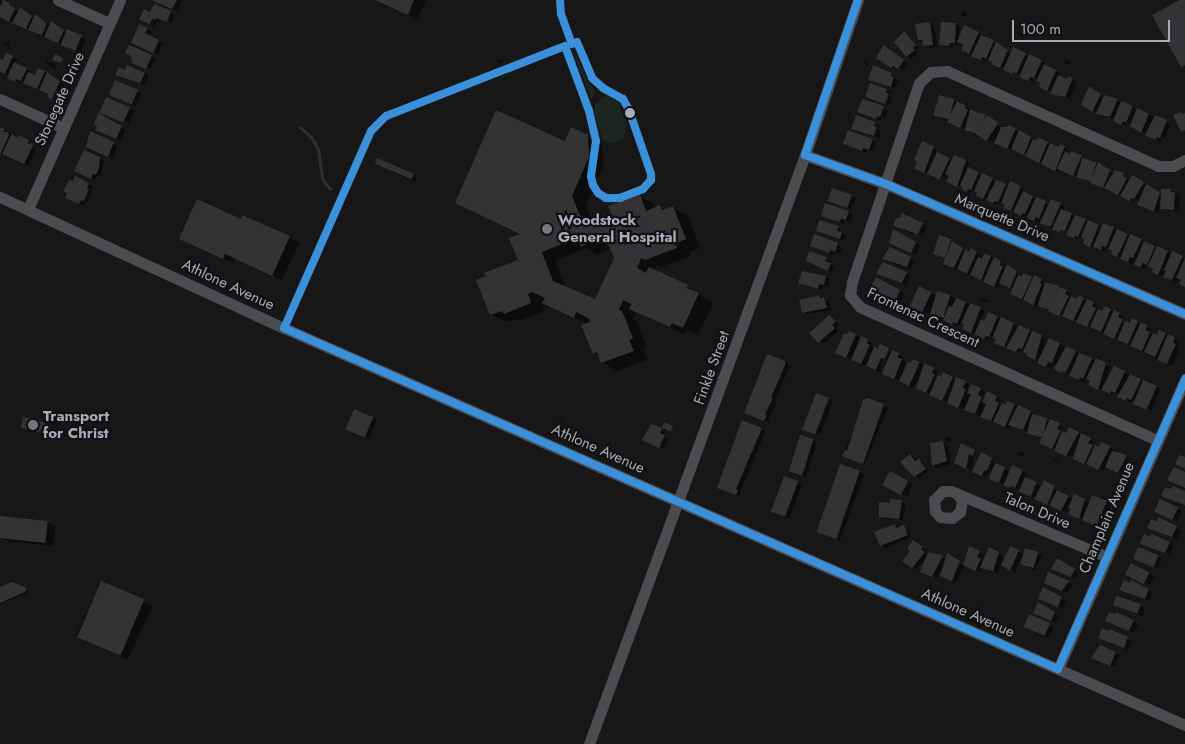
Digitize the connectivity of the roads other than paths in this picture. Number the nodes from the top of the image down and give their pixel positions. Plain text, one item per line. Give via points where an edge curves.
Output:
1 (58, 0) edge
2 (120, 0) edge
3 (858, 0) edge
4 (109, 24) junction
5 (0, 99) edge
6 (64, 128) junction
7 (805, 155) junction
8 (1185, 160) edge
9 (886, 184) junction
10 (0, 197) edge
11 (28, 209) junction
12 (1185, 314) edge
13 (1185, 379) edge
14 (1157, 440) junction
15 (956, 493) dead end
16 (679, 502) junction
17 (1107, 557) junction
18 (1058, 670) junction
19 (1185, 725) edge
20 (589, 744) edge

1 - 4 street
2 - 4 street, Stonegate Drive
3 - 7 street, Finkle Street
4 - 6 street, Stonegate Drive
5 - 6 street
6 - 11 street, Stonegate Drive
7 - 9 street, Marquette Drive
7 - 16 street, Finkle Street
8 - 9 street, Frontenac Crescent via 1173,166 1158,166 941,70 926,74 919,83
9 - 12 street, Marquette Drive
9 - 14 street, Frontenac Crescent via 852,282 850,295 855,304
10 - 11 street, Athlone Avenue
11 - 16 street, Athlone Avenue via 284,328
13 - 14 street, Champlain Avenue
14 - 17 street, Champlain Avenue
15 - 17 street, Talon Drive
16 - 18 street, Athlone Avenue
16 - 20 street, Finkle Street
17 - 18 street, Champlain Avenue
18 - 19 street, Athlone Avenue

